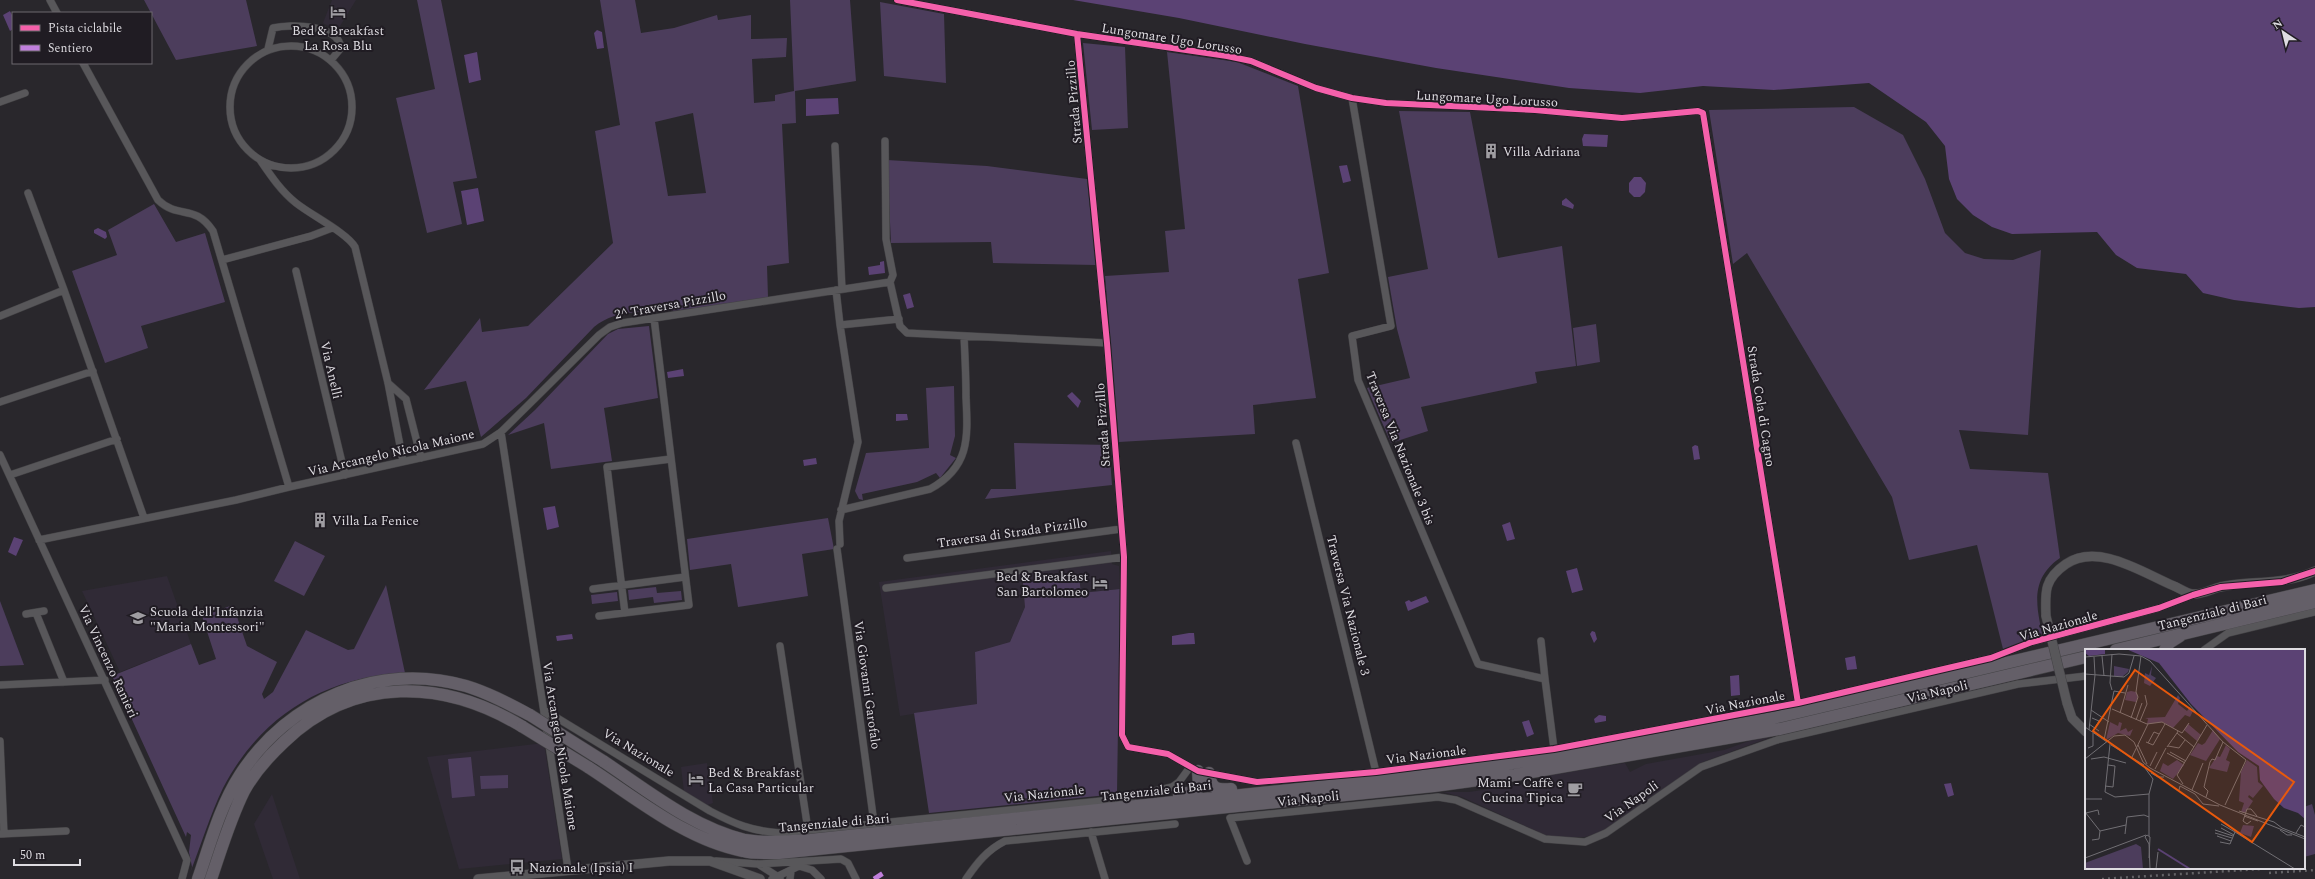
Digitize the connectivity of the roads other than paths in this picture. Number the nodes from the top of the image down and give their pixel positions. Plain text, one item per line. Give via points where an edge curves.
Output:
1 (50, 0) edge
2 (897, 0) edge
3 (56, 12) edge
4 (1077, 34) junction
5 (268, 49) junction
6 (331, 60) junction
7 (85, 64) edge
8 (25, 93) dead end
9 (1352, 98) junction
10 (0, 102) edge
11 (1703, 113) joint
12 (885, 141) dead end
13 (835, 146) dead end
14 (260, 160) junction
15 (28, 193) dead end
16 (332, 228) junction
17 (222, 260) junction
18 (296, 271) dead end
19 (890, 282) junction
20 (839, 289) junction
21 (64, 290) junction
22 (0, 316) edge
23 (654, 318) junction
24 (899, 319) junction
25 (840, 325) junction
26 (964, 336) junction
27 (1107, 343) junction
28 (93, 370) junction
29 (388, 383) junction
30 (0, 402) edge
31 (501, 432) junction
32 (117, 439) junction
33 (1296, 443) dead end
34 (0, 455) edge
35 (421, 458) junction
36 (671, 459) junction
37 (403, 461) junction
38 (10, 475) junction
39 (345, 475) junction
40 (289, 487) junction
41 (841, 510) junction
42 (144, 518) junction
43 (1121, 529) junction
44 (39, 540) junction
45 (1124, 557) junction
46 (907, 558) dead end
47 (2315, 571) edge
48 (685, 577) junction
49 (622, 585) junction
50 (593, 588) dead end
51 (886, 588) dead end
52 (2315, 590) edge
53 (2193, 595) junction
54 (2315, 602) edge
55 (44, 610) dead end
56 (2315, 612) edge
57 (36, 613) junction
58 (625, 613) junction
59 (26, 614) dead end
60 (599, 616) dead end
61 (2183, 634) junction
62 (1541, 641) dead end
63 (2136, 645) junction
64 (780, 646) dead end
65 (2120, 649) edge
66 (2150, 649) edge
67 (2166, 649) edge
68 (2206, 649) edge
69 (2085, 657) edge
70 (2085, 676) edge
71 (1545, 679) junction
72 (105, 680) junction
73 (64, 682) junction
74 (0, 685) edge
75 (1798, 703) junction
76 (544, 710) junction
77 (2085, 731) edge
78 (0, 741) edge
79 (1554, 749) junction
80 (1199, 770) junction
81 (1376, 772) junction
82 (1252, 794) junction
83 (1117, 808) junction
84 (874, 823) junction
85 (1175, 824) dead end
86 (808, 830) junction
87 (66, 831) dead end
88 (1091, 832) junction
89 (2, 834) edge
90 (710, 861) junction
91 (1247, 861) dead end
92 (758, 864) junction
93 (568, 869) junction
94 (791, 871) junction
95 (756, 877) edge
96 (777, 878) edge
97 (182, 879) edge
98 (198, 879) edge
99 (211, 879) edge
100 (478, 879) edge
101 (790, 879) edge
102 (821, 879) edge
103 (856, 879) edge
104 (966, 879) edge
105 (1105, 879) edge

1 - 3 street
2 - 4 street, Lungomare Ugo Lorusso
4 - 9 street, Lungomare Ugo Lorusso via 1251,61 1316,88
4 - 27 street, Strada Pizzillo
5 - 6 street via 301,46 317,51
5 - 6 street via 273,28 285,25 303,26 330,33 340,42 341,48
5 - 14 street via 253,58 241,70 233,85 229,102 230,119 236,136 246,149
6 - 14 street via 342,72 349,87 352,103 351,120 345,135 323,159 308,166 286,168
7 - 17 street via 158,200 173,210 194,213 207,222 213,231
8 - 10 street
9 - 11 street, Lungomare Ugo Lorusso via 1622,118 1698,111
9 - 71 street, Traversa Via Nazionale 3 bis via 1391,326 1352,336 1358,380 1478,664
11 - 75 street, Strada Cola di Cagno
12 - 19 street via 886,238 892,275
13 - 20 street
14 - 16 street via 278,187
15 - 21 street
16 - 17 street via 312,236
16 - 29 street via 350,238 355,247
17 - 40 street
18 - 39 street, Via Anelli
19 - 20 street, 2^ Traversa Pizzillo
19 - 24 street
20 - 23 street, 2^ Traversa Pizzillo
20 - 25 street
21 - 22 street
21 - 28 street
23 - 31 street, 2^ Traversa Pizzillo via 622,323 610,327 599,335
23 - 36 street
24 - 25 street
24 - 26 street via 900,326 907,333
25 - 41 street, Via Giovanni Garofalo via 858,442
26 - 27 street
26 - 41 street via 968,427 964,452 959,463 942,483 930,489
27 - 43 street, Strada Pizzillo
28 - 30 street
28 - 32 street
29 - 35 street via 406,398
29 - 37 street
31 - 35 street, Via Arcangelo Nicola Maione via 483,444
31 - 76 street, Via Arcangelo Nicola Maione
32 - 38 street
32 - 42 street
33 - 81 street, Traversa Via Nazionale 3
34 - 38 street, Via Vincenzo Ranieri
35 - 37 street, Via Arcangelo Nicola Maione
36 - 48 street
36 - 49 street via 607,467
37 - 39 street, Via Arcangelo Nicola Maione
38 - 44 street, Via Vincenzo Ranieri
39 - 40 street, Via Arcangelo Nicola Maione
40 - 42 street, Via Arcangelo Nicola Maione
41 - 84 street, Via Giovanni Garofalo via 838,547
42 - 44 street, Via Arcangelo Nicola Maione
43 - 45 street, Strada Pizzillo
43 - 46 street, Traversa di Strada Pizzillo
44 - 72 street, Via Vincenzo Ranieri
45 - 51 street
45 - 80 street, Strada Pizzillo via 1124,742 1134,749 1168,754
47 - 53 street, Via Nazionale via 2282,582 2221,587
48 - 49 street
48 - 58 street via 689,605
49 - 50 street
49 - 58 street
52 - 82 highway, Tangenziale di Bari via 1705,732 1442,774
53 - 75 street, Via Nazionale via 2159,608 2032,642 1991,658
53 - 77 street, Via Nazionale, bridge via 2112,559 2086,556 2068,562 2054,572 2047,584 2046,616 2072,718
54 - 61 highway, Tangenziale di Bari
55 - 57 street
56 - 68 street via 2228,634
57 - 59 street
57 - 73 street
58 - 60 street
61 - 63 highway, Tangenziale di Bari
61 - 67 highway via 2169,643
62 - 71 street
63 - 65 highway, Tangenziale di Bari
63 - 66 highway
64 - 86 street
69 - 99 highway, Tangenziale di Bari, bridge via 1780,729 1515,775 1418,788 779,854 743,852 711,841 675,823 523,727 479,703 440,693 394,691 351,700 311,719 276,750 257,771 244,791
70 - 91 street, Via Napoli via 2018,684 1777,740 1742,751 1701,767 1606,833 1585,842 1545,839 1456,800 1438,797 1230,818
71 - 79 street
72 - 73 street
72 - 97 street, Via Vincenzo Ranieri via 187,860
73 - 74 street
75 - 79 street, Via Nazionale
76 - 86 street, Via Nazionale via 736,824 757,831
76 - 93 street, Via Arcangelo Nicola Maione
78 - 89 street
79 - 81 street, Via Nazionale
80 - 81 street, Via Nazionale via 1257,782
80 - 82 highway via 1218,790 1236,789
80 - 83 highway via 1199,787 1195,791 1148,798
80 - 84 street, Via Nazionale via 1172,787 1122,799
82 - 83 highway, Tangenziale di Bari
83 - 98 highway, Tangenziale di Bari, bridge via 810,840 746,840 681,813 530,715 488,694 447,682 412,678 348,689 308,707 281,728 240,775 223,808
84 - 86 street, Via Nazionale
85 - 88 street
87 - 89 street
88 - 104 street via 1005,841 992,848
88 - 105 street
90 - 92 street
90 - 93 street via 669,861
90 - 95 street
92 - 95 street via 753,869
92 - 96 street
92 - 103 street via 841,859 848,863
93 - 100 street
94 - 96 street
94 - 101 street
94 - 102 street via 799,866 805,866

